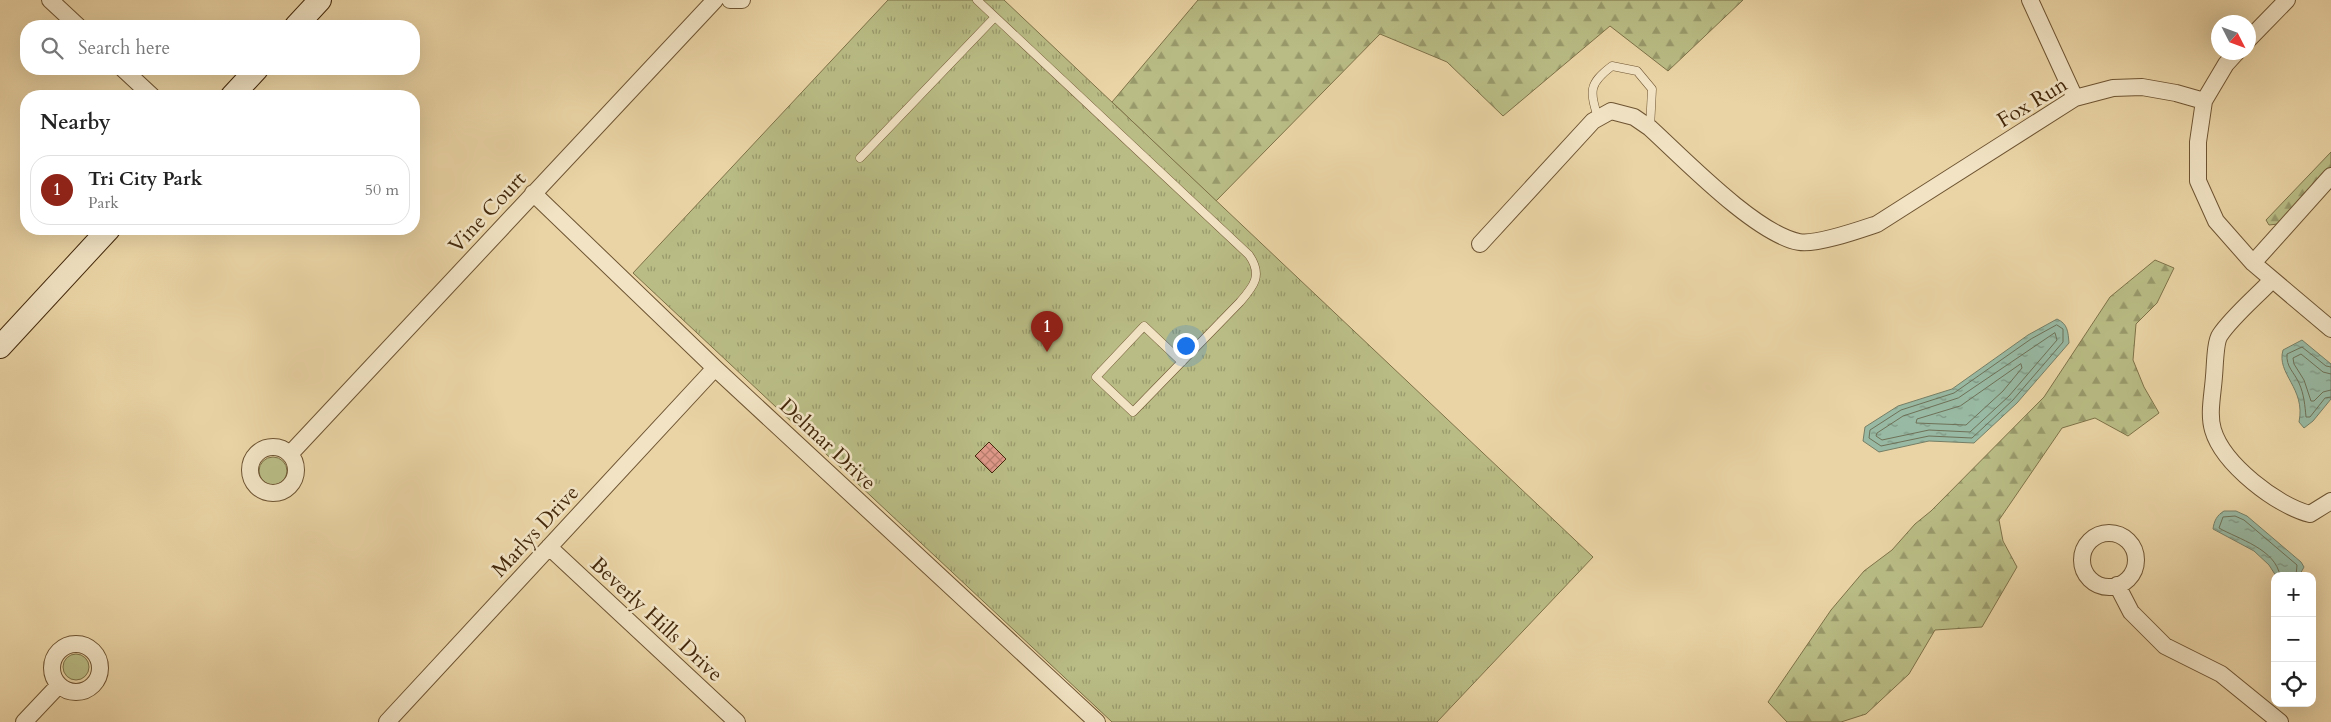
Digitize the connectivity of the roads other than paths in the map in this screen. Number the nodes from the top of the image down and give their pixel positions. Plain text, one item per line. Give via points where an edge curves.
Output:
1 (50, 0) edge
2 (320, 0) edge
3 (715, 0) edge
4 (730, 0) edge
5 (742, 0) edge
6 (977, 0) edge
7 (2030, 0) edge
8 (2287, 0) edge
9 (995, 17) junction
10 (72, 20) edge
11 (302, 20) edge
12 (2256, 32) edge
13 (2230, 60) edge
14 (129, 75) edge
15 (251, 75) edge
16 (146, 90) edge
17 (238, 90) edge
18 (2075, 98) junction
19 (2204, 101) junction
20 (1598, 118) junction
21 (1650, 128) junction
22 (860, 158) dead end
23 (2331, 176) edge
24 (533, 193) junction
25 (103, 235) edge
26 (1480, 244) dead end
27 (2253, 263) junction
28 (2272, 280) junction
29 (2331, 330) edge
30 (0, 347) edge
31 (1182, 362) junction
32 (715, 368) junction
33 (290, 454) dead end
34 (2331, 501) edge
35 (549, 547) junction
36 (2117, 586) dead end
37 (58, 686) dead end
38 (24, 722) edge
39 (387, 722) edge
40 (737, 722) edge
41 (1097, 722) edge
42 (2280, 722) edge

1 - 10 street
2 - 11 street
3 - 24 street, Vine Court
4 - 5 street
6 - 9 lane
7 - 18 street
8 - 12 street
9 - 22 lane
9 - 31 lane via 1256,265 1254,282 1248,293
13 - 19 street
14 - 16 street
15 - 17 street
18 - 19 street, Fox Run via 2113,88 2142,87
18 - 21 street, Fox Run via 1877,224 1843,236 1800,242 1761,226
19 - 27 street via 2198,142 2198,181 2216,221
20 - 21 street, Fox Run via 1611,111 1634,117
20 - 21 lane via 1591,93 1596,77 1612,66 1637,71 1652,89
20 - 26 street
23 - 27 street
24 - 32 street, Delmar Drive
24 - 33 street, Vine Court
25 - 30 street
27 - 28 street
28 - 29 street
28 - 34 street via 2219,337 2212,429 2221,448 2258,488 2276,500 2310,514
31 - 31 lane via 1133,412 1096,377 1144,326
32 - 35 street, Marlys Drive
32 - 41 street, Delmar Drive
35 - 39 street, Marlys Drive
35 - 40 street, Beverly Hills Drive
36 - 42 street via 2131,612 2165,646 2221,674
37 - 38 street

